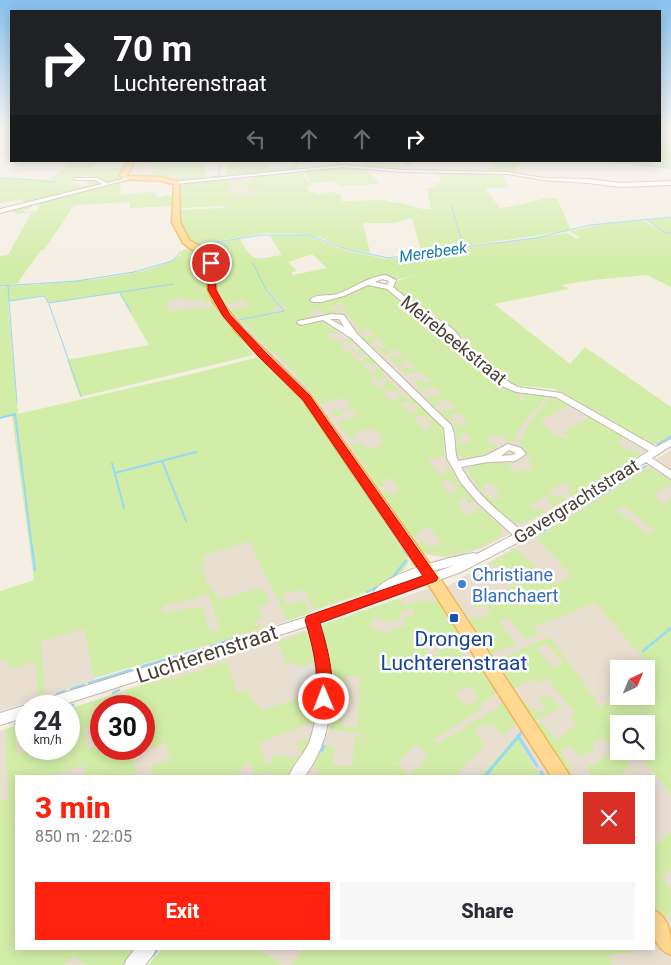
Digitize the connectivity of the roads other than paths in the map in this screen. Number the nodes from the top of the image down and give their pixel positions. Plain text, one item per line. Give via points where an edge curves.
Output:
1 (126, 177) edge
2 (227, 177) edge
3 (531, 177) edge
4 (76, 179) dead end
5 (128, 179) junction
6 (175, 182) junction
7 (671, 183) edge
8 (105, 184) junction
9 (0, 210) edge
10 (330, 298) dead end
11 (301, 324) dead end
12 (671, 442) edge
13 (656, 451) junction
14 (488, 458) dead end
15 (646, 458) junction
16 (456, 465) junction
17 (671, 476) edge
18 (521, 536) junction
19 (429, 574) junction
20 (312, 620) junction
21 (76, 695) edge
22 (15, 714) edge
23 (0, 719) edge
24 (297, 775) edge
25 (559, 775) edge
26 (655, 922) edge
27 (671, 944) edge
28 (146, 950) edge
29 (133, 965) edge

1 - 5 main road
2 - 6 street
3 - 7 street via 621,185
4 - 8 street via 97,179
5 - 6 main road via 154,178
5 - 8 street
6 - 19 main road via 178,188 176,222 186,241 209,258 212,290 218,303 243,335 307,398
8 - 9 street
10 - 13 street, Meirebeekstraat via 367,283 389,287 456,337 458,343 507,384 516,389 558,396
11 - 16 street via 332,316 341,318 354,336 448,427 451,456
12 - 13 street, Gavergrachtstraat
13 - 15 street, Gavergrachtstraat
14 - 16 street
15 - 17 street
15 - 18 street, Gavergrachtstraat
16 - 18 street via 486,506
18 - 19 street, Gavergrachtstraat via 457,569
19 - 20 street, Luchterenstraat
19 - 25 main road
20 - 21 street, Luchterenstraat
20 - 24 street via 323,668 323,723 309,760
22 - 23 street
26 - 27 main road
28 - 29 street

